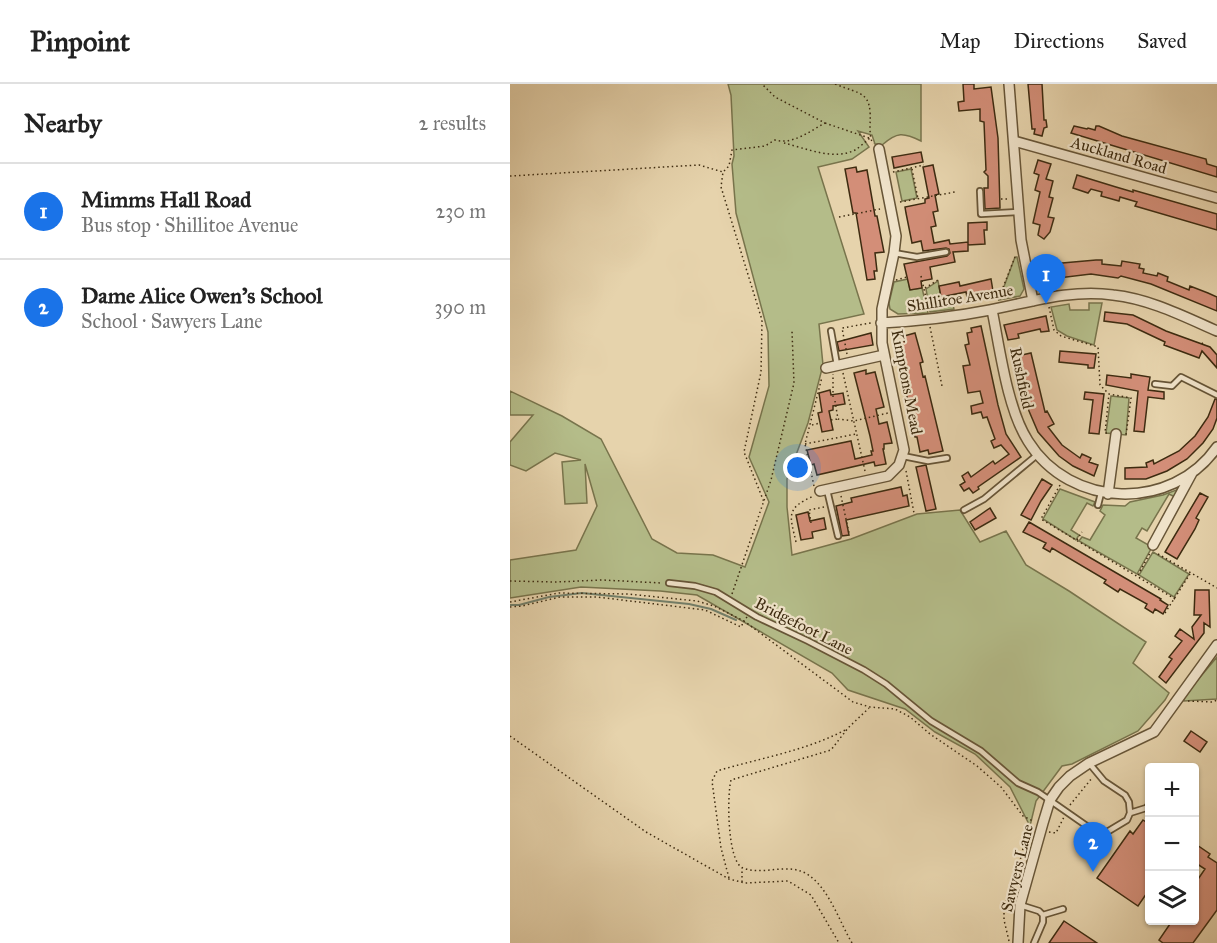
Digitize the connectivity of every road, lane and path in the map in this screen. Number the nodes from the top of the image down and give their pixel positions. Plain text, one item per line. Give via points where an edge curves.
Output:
1 (762, 84) edge
2 (835, 84) edge
3 (1009, 84) edge
4 (825, 123) junction
5 (870, 138) junction
6 (1014, 141) junction
7 (784, 143) junction
8 (879, 149) dead end
9 (924, 165) dead end
10 (912, 168) junction
11 (723, 172) junction
12 (884, 174) junction
13 (510, 177) edge
14 (980, 191) dead end
15 (955, 192) dead end
16 (1217, 198) edge
17 (918, 199) junction
18 (1009, 199) dead end
19 (1001, 200) dead end
20 (890, 206) junction
21 (1019, 212) junction
22 (839, 217) dead end
23 (946, 252) dead end
24 (894, 253) junction
25 (1016, 253) dead end
26 (921, 276) dead end
27 (938, 280) dead end
28 (924, 288) junction
29 (1047, 297) junction
30 (1033, 301) junction
31 (993, 310) junction
32 (930, 320) junction
33 (868, 323) dead end
34 (881, 323) junction
35 (792, 331) dead end
36 (831, 331) dead end
37 (1217, 331) edge
38 (884, 355) junction
39 (837, 365) junction
40 (1155, 384) dead end
41 (942, 386) dead end
42 (1110, 394) junction
43 (1217, 395) edge
44 (832, 397) dead end
45 (834, 401) dead end
46 (897, 411) junction
47 (838, 419) junction
48 (831, 420) dead end
49 (854, 421) junction
50 (820, 423) dead end
51 (810, 425) junction
52 (856, 434) junction
53 (1116, 434) junction
54 (805, 444) junction
55 (1217, 447) edge
56 (1037, 455) junction
57 (947, 458) dead end
58 (901, 461) junction
59 (1193, 472) junction
60 (1064, 478) junction
61 (867, 481) junction
62 (839, 487) junction
63 (819, 489) junction
64 (1105, 493) junction
65 (764, 502) junction
66 (831, 505) junction
67 (1098, 505) dead end
68 (964, 510) dead end
69 (914, 513) dead end
70 (811, 523) dead end
71 (1082, 532) dead end
72 (849, 533) dead end
73 (838, 536) dead end
74 (1077, 540) junction
75 (796, 542) dead end
76 (1153, 545) dead end
77 (1191, 574) junction
78 (1137, 576) junction
79 (510, 581) edge
80 (669, 583) joint
81 (1217, 588) edge
82 (1174, 598) junction
83 (730, 601) junction
84 (510, 602) edge
85 (510, 607) edge
86 (749, 612) junction
87 (1165, 613) dead end
88 (744, 621) junction
89 (1217, 645) edge
90 (1217, 699) edge
91 (1178, 701) junction
92 (870, 707) junction
93 (848, 728) junction
94 (510, 736) edge
95 (1089, 763) junction
96 (1050, 800) junction
97 (1145, 808) edge
98 (1130, 813) junction
99 (1064, 815) dead end
100 (1042, 826) junction
101 (742, 868) junction
102 (729, 879) junction
103 (742, 883) junction
104 (1020, 904) junction
105 (1063, 909) dead end
106 (1043, 915) junction
107 (839, 943) edge
108 (852, 943) edge
109 (1009, 943) edge
110 (1018, 943) edge
111 (1034, 943) edge

1 - 4 path via 775,97
2 - 5 path via 864,95 869,101
3 - 6 street
4 - 5 path
4 - 7 path
5 - 7 path via 842,155
6 - 16 street, Auckland Road
6 - 21 street
7 - 11 path via 775,140 765,146 732,150 729,166
8 - 12 street, Kimptons Mead
9 - 10 path
10 - 12 path
10 - 17 path
11 - 13 path via 699,165
11 - 65 path via 721,187 762,320 761,372 744,453
12 - 20 street, Kimptons Mead
14 - 21 lane via 981,214
15 - 17 path
17 - 20 path
18 - 19 path
20 - 22 path
20 - 24 street, Kimptons Mead via 896,236
21 - 30 street
23 - 24 lane via 917,257
24 - 34 street, Kimptons Mead
25 - 31 path
26 - 28 path
27 - 28 path
28 - 32 path
29 - 30 street, Shillitoe Avenue
29 - 37 street, Shillitoe Avenue via 1085,293 1119,296 1156,305
29 - 42 path via 1054,330 1061,336 1098,347 1100,385
30 - 31 street, Shillitoe Avenue
31 - 32 street, Shillitoe Avenue
31 - 56 street, Rushfield via 1016,419
32 - 34 street, Shillitoe Avenue
32 - 41 path
33 - 39 path via 842,328
34 - 38 street, Kimptons Mead
35 - 65 path via 794,382
36 - 39 lane
38 - 39 street
38 - 46 street, Kimptons Mead
39 - 44 path
39 - 49 path
39 - 51 path via 820,381
40 - 43 lane via 1172,386 1180,377
42 - 53 path via 1105,433
42 - 53 path via 1131,398 1126,435
45 - 47 path
46 - 49 path
46 - 58 street, Kimptons Mead via 903,444
47 - 48 path
47 - 49 path
49 - 52 path
50 - 51 path
51 - 54 path
52 - 54 path
52 - 61 path
53 - 64 street
54 - 63 path via 814,487
55 - 59 street, Rushfield
56 - 60 street, Rushfield
56 - 68 lane via 984,499
57 - 58 lane
58 - 61 street via 888,476
58 - 69 path
59 - 64 street, Rushfield via 1153,491
59 - 76 street, Rushfield
60 - 64 street, Rushfield
60 - 74 path via 1041,519
61 - 62 street
62 - 63 street
62 - 72 path
63 - 66 lane
63 - 75 path via 819,495 807,499 790,516
64 - 67 lane
65 - 83 path
66 - 70 path via 809,510
66 - 73 lane
71 - 74 path
74 - 78 path
77 - 78 path via 1152,551
77 - 81 path
77 - 82 path
78 - 82 path
79 - 80 path
80 - 83 lane, Bridgefoot Lane via 696,586
82 - 87 path
83 - 86 lane, Bridgefoot Lane
84 - 88 path via 559,593 628,594 697,601
85 - 88 path via 560,597 597,597 705,610 741,627
86 - 88 path
86 - 96 lane, Bridgefoot Lane via 864,670 931,721 981,752 1018,783
88 - 92 path via 853,702
89 - 91 street
90 - 91 path
91 - 95 street via 1154,732
92 - 93 path
92 - 100 path via 895,709 910,717 977,766 1001,787 1023,816
93 - 101 path via 831,750 731,780 731,834 734,856
93 - 102 path via 798,749 717,771 712,781
94 - 102 path via 646,832
95 - 96 street via 1070,776
95 - 98 lane via 1104,781 1128,798
96 - 98 lane, Bridgefoot Lane via 1098,832 1114,829
96 - 100 street, Sawyers Lane
97 - 98 lane, Bridgefoot Lane
99 - 100 path via 1056,833
100 - 104 street, Sawyers Lane
100 - 109 path via 1029,828 1004,907
101 - 103 path
101 - 108 path via 796,869 808,875 830,899
102 - 103 path
103 - 107 path via 788,881 811,895
104 - 106 lane
104 - 110 street, Sawyers Lane
105 - 106 lane
106 - 111 lane

